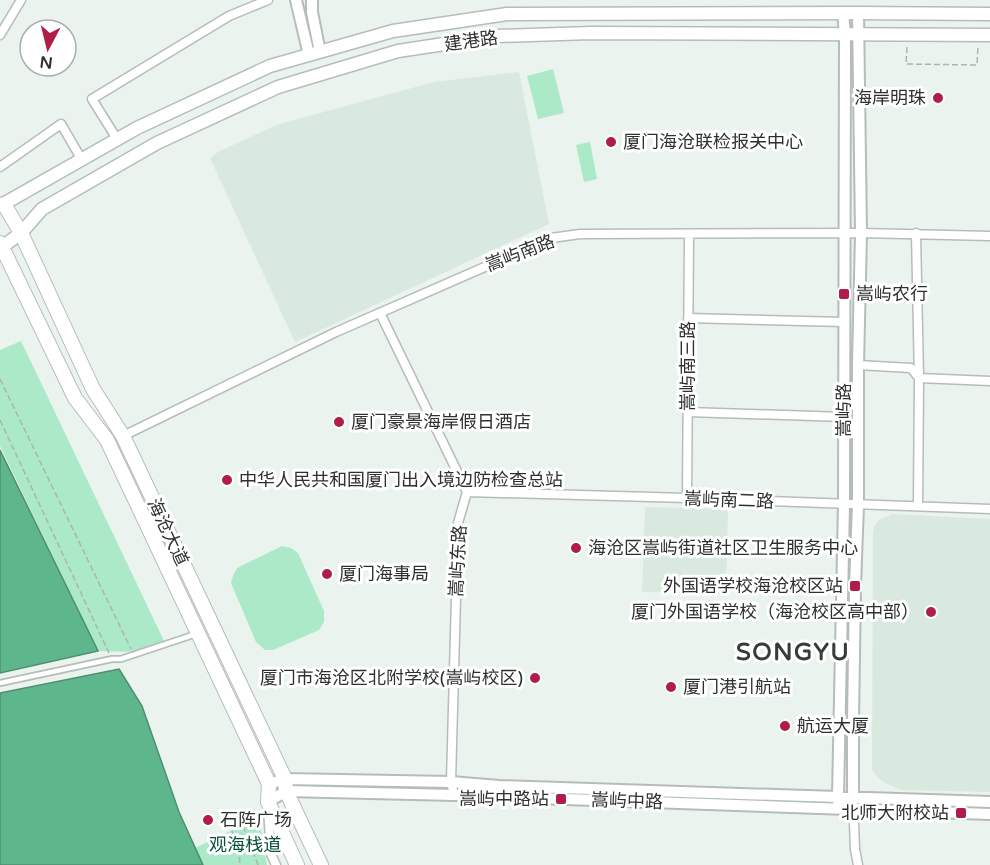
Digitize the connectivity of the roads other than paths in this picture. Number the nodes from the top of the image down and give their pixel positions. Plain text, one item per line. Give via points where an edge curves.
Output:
1 (21, 0) edge
2 (268, 0) edge
3 (296, 0) edge
4 (312, 0) edge
5 (843, 13) junction
6 (858, 13) junction
7 (990, 14) edge
8 (3, 21) edge
9 (851, 34) junction
10 (0, 35) edge
11 (984, 35) edge
12 (315, 53) junction
13 (117, 140) junction
14 (82, 160) junction
15 (0, 167) edge
16 (2, 205) edge
17 (21, 233) junction
18 (845, 233) junction
19 (861, 233) junction
20 (916, 233) junction
21 (689, 234) junction
22 (990, 236) edge
23 (1, 245) edge
24 (380, 313) junction
25 (688, 318) junction
26 (844, 322) junction
27 (858, 365) junction
28 (919, 378) junction
29 (990, 381) edge
30 (688, 412) junction
31 (844, 417) junction
32 (123, 436) junction
33 (467, 492) junction
34 (687, 498) junction
35 (844, 504) junction
36 (858, 505) junction
37 (918, 506) junction
38 (990, 509) edge
39 (199, 634) junction
40 (0, 683) edge
41 (451, 783) junction
42 (269, 784) junction
43 (286, 785) junction
44 (454, 795) junction
45 (268, 802) junction
46 (838, 802) junction
47 (990, 802) edge
48 (853, 803) junction
49 (990, 814) edge
50 (276, 865) edge
51 (297, 865) edge
52 (321, 865) edge
53 (858, 865) edge

1 - 8 street
2 - 13 street via 229,16 92,99
3 - 12 street
4 - 12 street
5 - 6 main road, 建港路
5 - 9 street, 嵩屿路
5 - 12 main road, 建港路 via 507,14 393,31
6 - 7 main road, 建港路
6 - 9 street, 嵩屿路
8 - 10 street
9 - 11 main road, 建港路
9 - 17 main road, 建港路 via 497,36 398,51 278,87 157,143 42,209
9 - 18 street, 嵩屿路
9 - 19 street, 嵩屿路
12 - 13 main road, 建港路 via 270,66
13 - 14 main road, 建港路
14 - 15 street via 60,124
14 - 16 main road, 建港路
16 - 17 main road, 海沧大道
17 - 23 main road, 建港路
17 - 32 main road, 海沧大道 via 93,389
18 - 19 street, 嵩屿南路
18 - 21 street, 嵩屿南路
18 - 26 street, 嵩屿路
19 - 20 street, 嵩屿南路
19 - 27 street, 嵩屿路
20 - 22 street, 嵩屿南路
20 - 28 street
21 - 24 street, 嵩屿南路 via 580,234 551,238
21 - 25 street, 嵩屿南三路
23 - 39 main road, 海沧大道 via 75,398 107,440
24 - 32 street, 嵩屿南路
24 - 33 street
25 - 26 street
25 - 30 street, 嵩屿南三路
26 - 31 street, 嵩屿路
27 - 28 street via 911,368
27 - 36 street, 嵩屿路
28 - 29 street
28 - 37 street
30 - 31 street
30 - 34 street, 嵩屿南三路
31 - 35 street, 嵩屿路
32 - 43 main road, 海沧大道
33 - 34 street, 嵩屿南二路
33 - 41 street, 嵩屿东路 via 458,524
34 - 35 street, 嵩屿南二路
35 - 36 street, 嵩屿南二路
35 - 46 street, 嵩屿路
36 - 37 street, 嵩屿南二路
36 - 48 street, 嵩屿路
37 - 38 street, 嵩屿南二路
39 - 40 lane via 121,659
39 - 42 main road, 海沧大道
41 - 43 street, 嵩屿中路
41 - 44 street, 嵩屿东路
41 - 46 street, 嵩屿中路
42 - 43 street, 嵩屿中路
42 - 45 main road, 海沧大道
43 - 44 street, 嵩屿中路
43 - 45 street
43 - 52 main road, 海沧大道
44 - 46 street, 嵩屿中路
45 - 50 street via 271,854
45 - 51 main road, 海沧大道
46 - 48 street, 嵩屿中路
47 - 48 street, 嵩屿中路
48 - 49 street, 嵩屿中路
48 - 53 street

